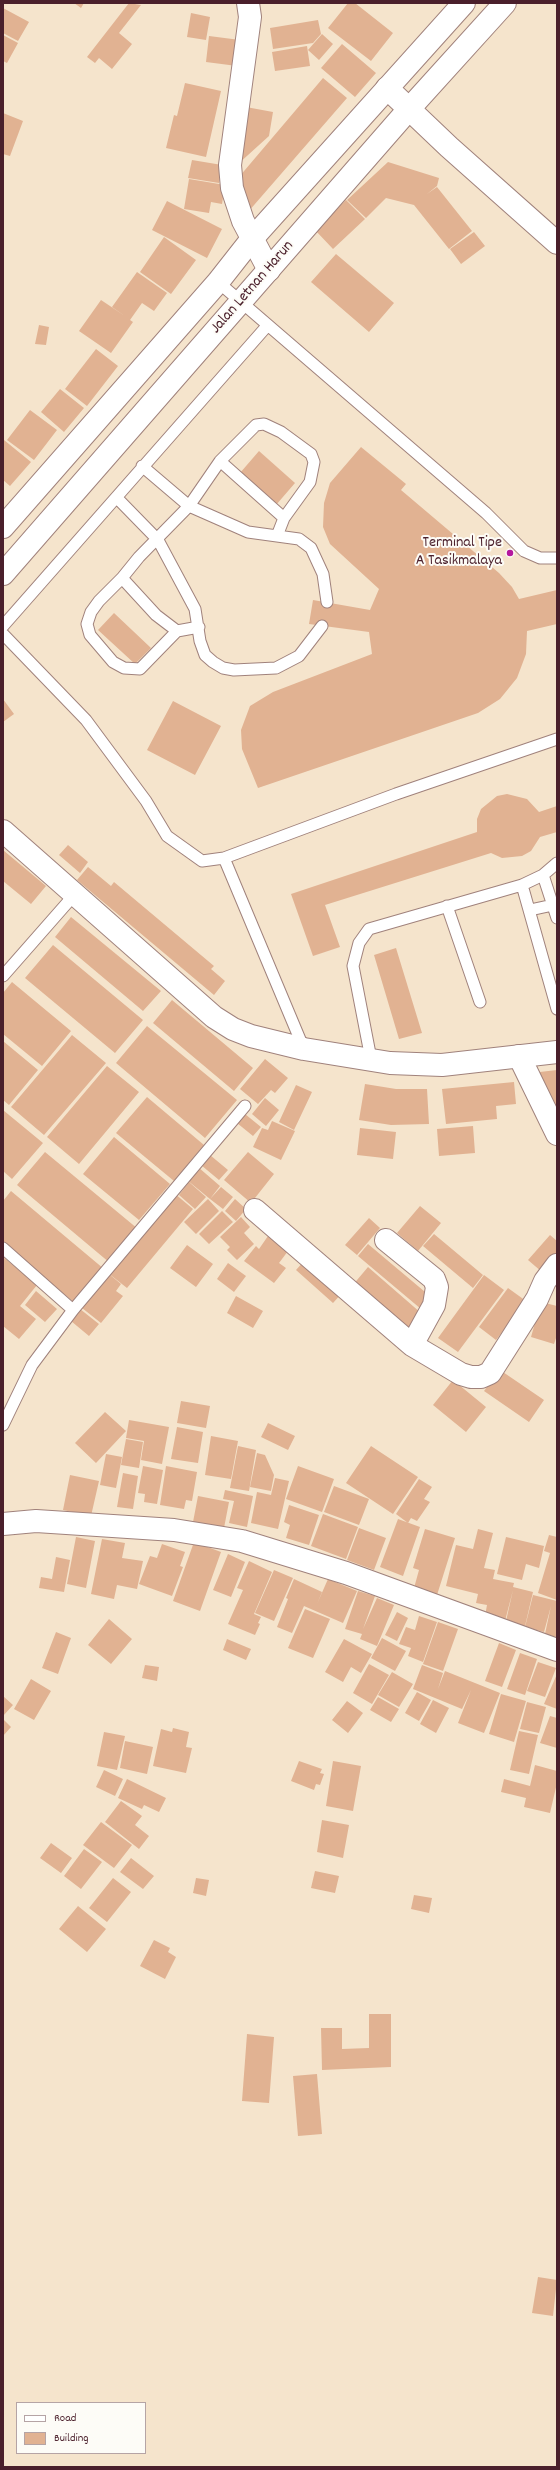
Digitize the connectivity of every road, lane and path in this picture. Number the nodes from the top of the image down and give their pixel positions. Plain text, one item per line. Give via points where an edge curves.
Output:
1 (248, 3) edge
2 (464, 3) edge
3 (505, 3) edge
4 (387, 88) junction
5 (409, 109) junction
6 (251, 240) junction
7 (557, 243) edge
8 (269, 270) junction
9 (218, 282) junction
10 (240, 303) junction
11 (267, 326) junction
12 (220, 461) junction
13 (142, 466) junction
14 (116, 498) junction
15 (189, 506) junction
16 (284, 518) junction
17 (3, 527) edge
18 (278, 536) junction
19 (158, 540) junction
20 (557, 558) edge
21 (3, 574) edge
22 (122, 578) junction
23 (327, 602) dead end
24 (3, 626) edge
25 (322, 626) dead end
26 (199, 627) junction
27 (177, 631) junction
28 (3, 634) edge
29 (557, 739) edge
30 (4, 833) edge
31 (224, 858) junction
32 (557, 863) edge
33 (543, 875) junction
34 (522, 885) junction
35 (76, 894) junction
36 (447, 906) junction
37 (530, 910) junction
38 (556, 913) edge
39 (3, 976) edge
40 (480, 1002) dead end
41 (557, 1009) edge
42 (304, 1049) junction
43 (557, 1052) edge
44 (519, 1056) junction
45 (371, 1059) junction
46 (245, 1106) dead end
47 (557, 1134) edge
48 (255, 1210) dead end
49 (386, 1240) dead end
50 (3, 1248) edge
51 (546, 1281) edge
52 (73, 1310) junction
53 (412, 1345) junction
54 (3, 1425) edge
55 (3, 1524) edge
56 (557, 1650) edge

1 - 6 street via 250,17 230,166 232,188
2 - 4 street, Jalan Letnan Harun
3 - 5 street, Jalan Letnan Harun
4 - 5 street
4 - 6 street, Jalan Letnan Harun
5 - 7 street
5 - 8 street, Jalan Letnan Harun
6 - 8 street
6 - 9 street, Jalan Letnan Harun
8 - 10 street, Jalan Letnan Harun
9 - 10 lane
9 - 17 street, Jalan Letnan Harun
10 - 11 lane
10 - 21 street, Jalan Letnan Harun
11 - 13 lane
11 - 20 lane via 486,513 524,551 540,558
12 - 15 lane
12 - 16 lane
12 - 16 lane via 256,425 271,426 311,454 314,462 310,482
13 - 14 lane
13 - 15 lane
14 - 19 lane
14 - 24 lane
15 - 18 lane via 248,532
15 - 19 lane
16 - 18 lane
18 - 23 lane via 299,539 311,548 323,574
19 - 22 lane via 139,557
19 - 26 lane via 195,609
22 - 27 lane via 156,615
22 - 27 lane via 99,601 91,612 88,624 90,635 112,662 124,668 140,669
25 - 26 lane via 299,656 276,668 261,670 223,668 213,662 206,655 200,641
26 - 27 lane
28 - 31 lane via 86,720 146,801 167,836 202,860
29 - 31 lane via 396,794
30 - 35 street
31 - 42 lane
32 - 33 lane
33 - 34 lane
33 - 38 lane
34 - 36 lane
34 - 37 lane
35 - 39 lane
35 - 42 street via 214,1017 251,1036
36 - 40 lane
36 - 45 lane via 369,929 358,943 353,966
37 - 38 lane
37 - 41 lane
42 - 45 street
43 - 44 street
44 - 45 street via 442,1065 390,1063
44 - 47 street
46 - 52 lane
48 - 53 street
49 - 53 street via 434,1279 437,1287 434,1305
50 - 52 lane
51 - 53 street via 490,1373 481,1377 461,1374
52 - 54 lane via 32,1365
55 - 56 street via 36,1521 174,1530 242,1541 346,1573

